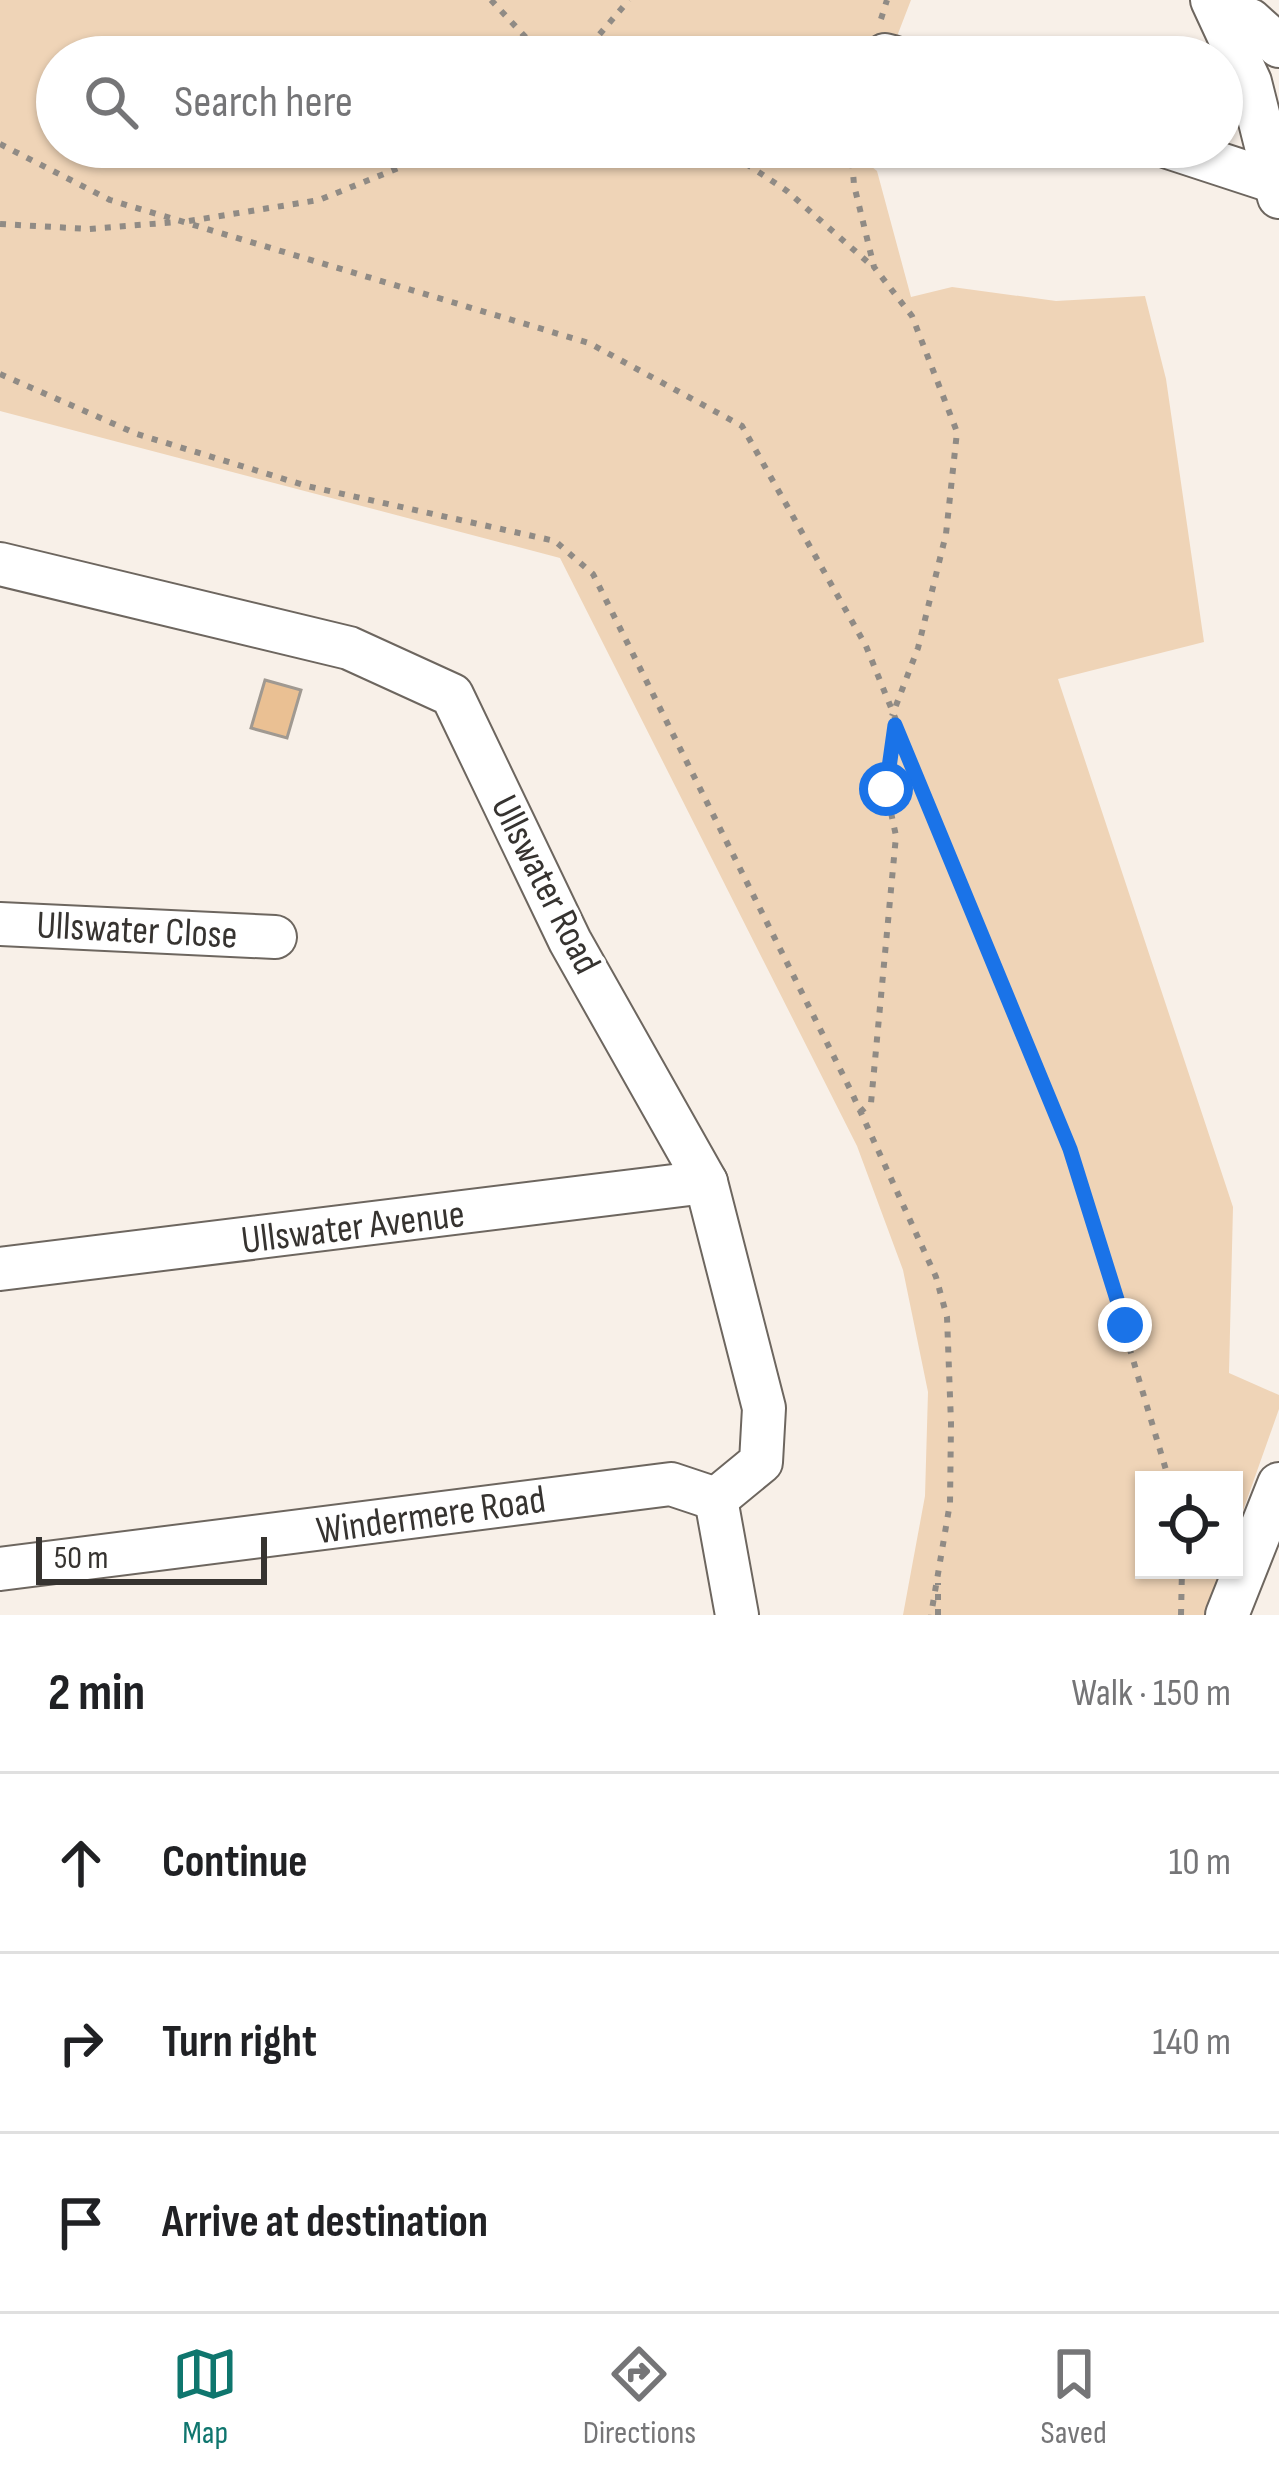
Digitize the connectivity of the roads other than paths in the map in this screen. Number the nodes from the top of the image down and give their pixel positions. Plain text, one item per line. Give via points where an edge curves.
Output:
1 (1218, 8) edge
2 (1230, 36) edge
3 (1279, 46) edge
4 (1243, 66) edge
5 (1222, 168) edge
6 (1277, 189) edge
7 (0, 564) edge
8 (0, 924) edge
9 (274, 937) dead end
10 (706, 1182) junction
11 (0, 1269) edge
12 (1279, 1484) edge
13 (716, 1499) junction
14 (0, 1569) edge
15 (737, 1615) edge
16 (1227, 1615) edge

1 - 2 street
1 - 3 street via 1250,20
4 - 6 street
5 - 6 street
7 - 10 street, Ullswater Road via 349,648 452,695 570,940
8 - 9 street, Ullswater Close
10 - 11 street, Ullswater Avenue
10 - 13 street, Ullswater Road via 764,1408 761,1462
12 - 16 street
13 - 14 street, Windermere Road via 671,1484
13 - 15 street

